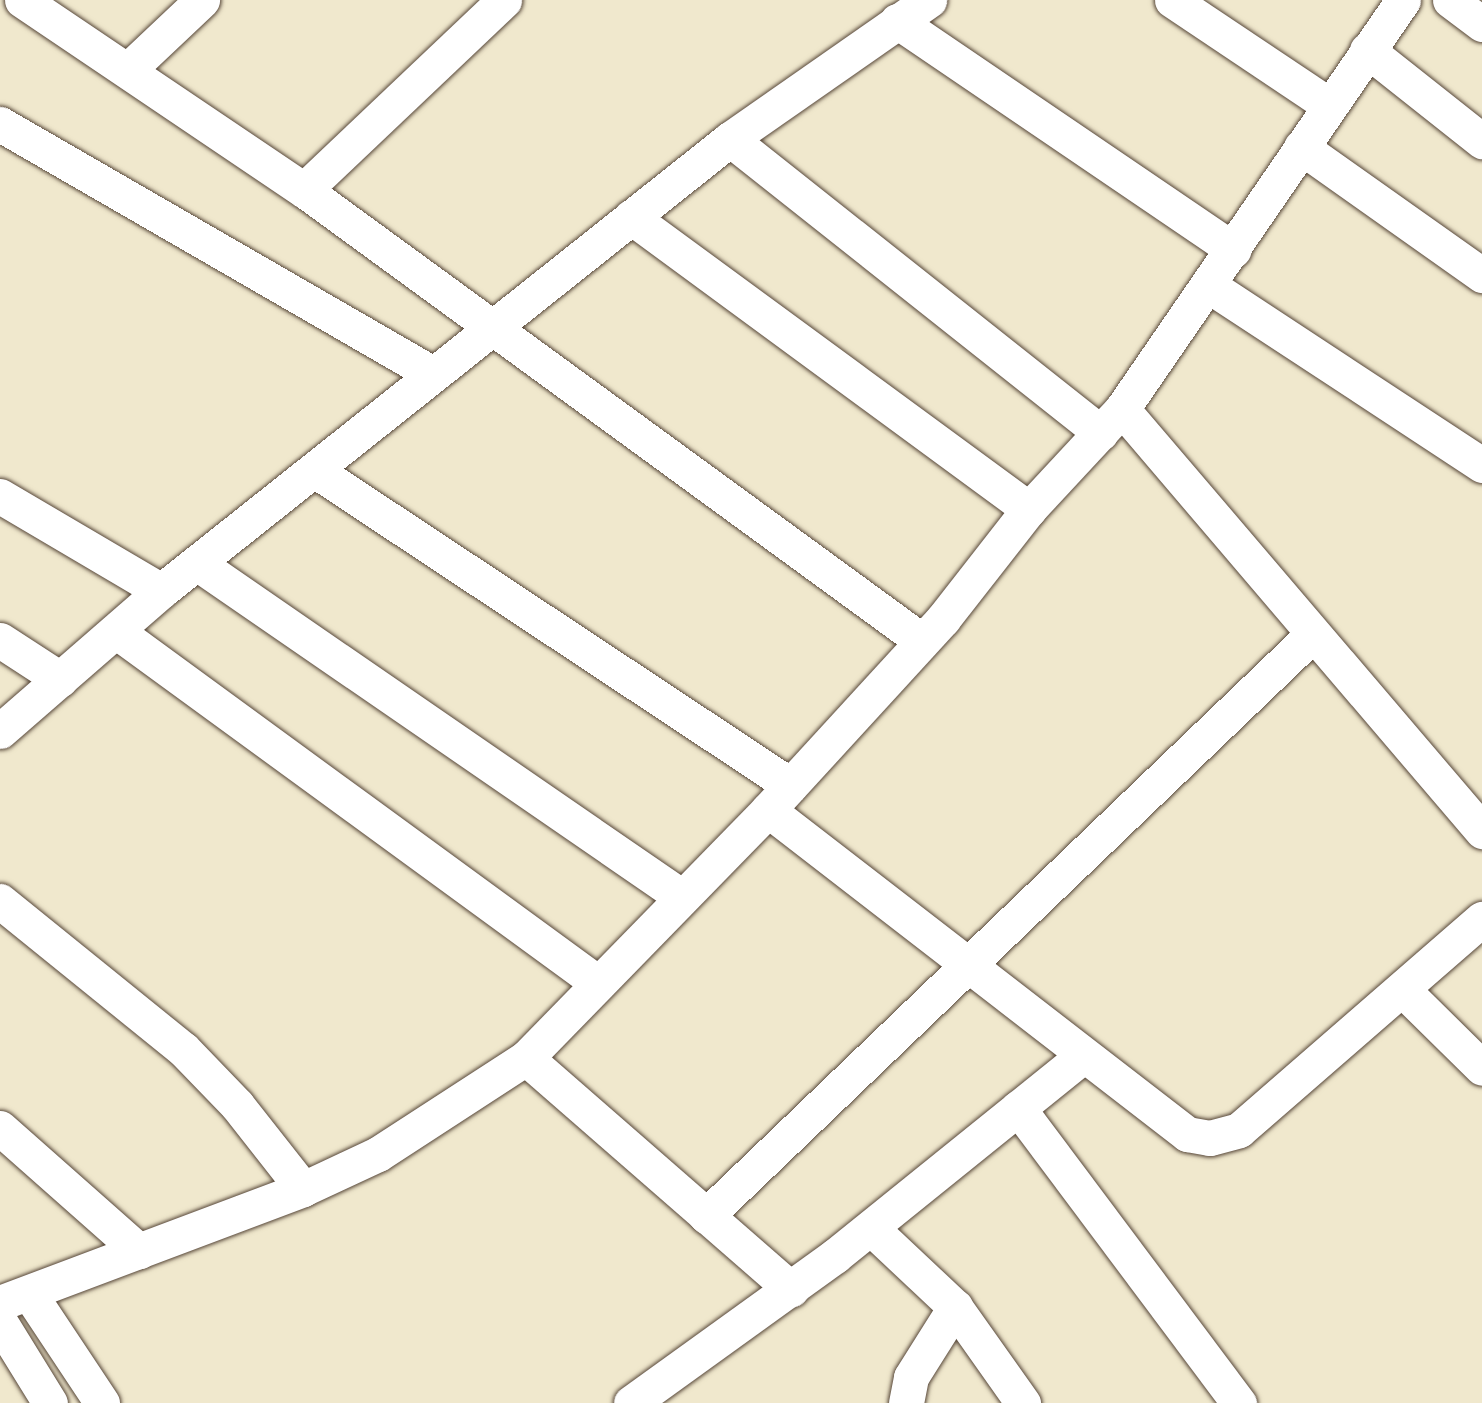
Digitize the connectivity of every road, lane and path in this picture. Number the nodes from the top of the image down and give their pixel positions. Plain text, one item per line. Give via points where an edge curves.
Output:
1 (22, 0) edge
2 (202, 0) edge
3 (505, 0) edge
4 (929, 0) edge
5 (1172, 0) edge
6 (1403, 0) edge
7 (1450, 0) edge
8 (897, 21) junction
9 (1482, 24) edge
10 (1367, 50) junction
11 (128, 70) junction
12 (1329, 104) junction
13 (0, 124) edge
14 (730, 139) junction
15 (1482, 141) edge
16 (1301, 148) junction
17 (304, 190) junction
18 (631, 218) junction
19 (1234, 250) junction
20 (1482, 275) edge
21 (1208, 285) junction
22 (492, 328) junction
23 (432, 373) junction
24 (1111, 421) junction
25 (1482, 465) edge
26 (316, 471) junction
27 (0, 496) edge
28 (1029, 509) junction
29 (197, 563) junction
30 (161, 591) junction
31 (116, 631) junction
32 (1311, 636) junction
33 (0, 640) edge
34 (922, 641) junction
35 (60, 678) junction
36 (0, 731) edge
37 (779, 797) junction
38 (1482, 831) edge
39 (682, 897) junction
40 (0, 901) edge
41 (1482, 919) edge
42 (967, 967) junction
43 (598, 984) junction
44 (1402, 989) junction
45 (1083, 1056) junction
46 (526, 1058) junction
47 (1482, 1068) edge
48 (1018, 1108) junction
49 (0, 1128) edge
50 (303, 1189) junction
51 (706, 1216) junction
52 (871, 1228) junction
53 (139, 1251) junction
54 (791, 1289) junction
55 (15, 1298) edge
56 (955, 1307) junction
57 (0, 1322) edge
58 (50, 1403) edge
59 (102, 1403) edge
60 (631, 1403) edge
61 (905, 1403) edge
62 (1023, 1403) edge
63 (1239, 1403) edge

1 - 11 street
2 - 11 street
3 - 17 street
4 - 8 street
5 - 12 street
6 - 10 street
7 - 9 street
8 - 14 street
8 - 19 street
10 - 12 street
10 - 15 street
11 - 17 street
12 - 16 street
13 - 23 street
14 - 18 street
14 - 24 street
16 - 19 street
16 - 20 street
17 - 22 street
18 - 22 street
18 - 28 street
19 - 21 street
21 - 24 street
21 - 25 street
22 - 23 street
22 - 34 street
23 - 26 street
24 - 28 street
24 - 32 street
26 - 29 street
26 - 37 street
27 - 30 street
28 - 34 street
29 - 30 street
29 - 39 street
30 - 31 street
31 - 35 street
31 - 43 street
32 - 38 street
32 - 42 street
33 - 35 street
34 - 37 street
35 - 36 street
37 - 39 street
37 - 42 street
39 - 43 street
40 - 50 street via 183,1049 237,1105
41 - 44 street
42 - 45 street
42 - 51 street
43 - 46 street
44 - 45 street via 1239,1130 1223,1138 1187,1134
44 - 47 street
45 - 48 street
46 - 50 street via 378,1154
46 - 51 street
48 - 52 street
48 - 63 street
49 - 53 street
50 - 53 street
51 - 54 street
52 - 54 street
52 - 56 street
53 - 55 street
54 - 60 street
55 - 59 street
56 - 61 street via 911,1377
56 - 62 street
57 - 58 street

